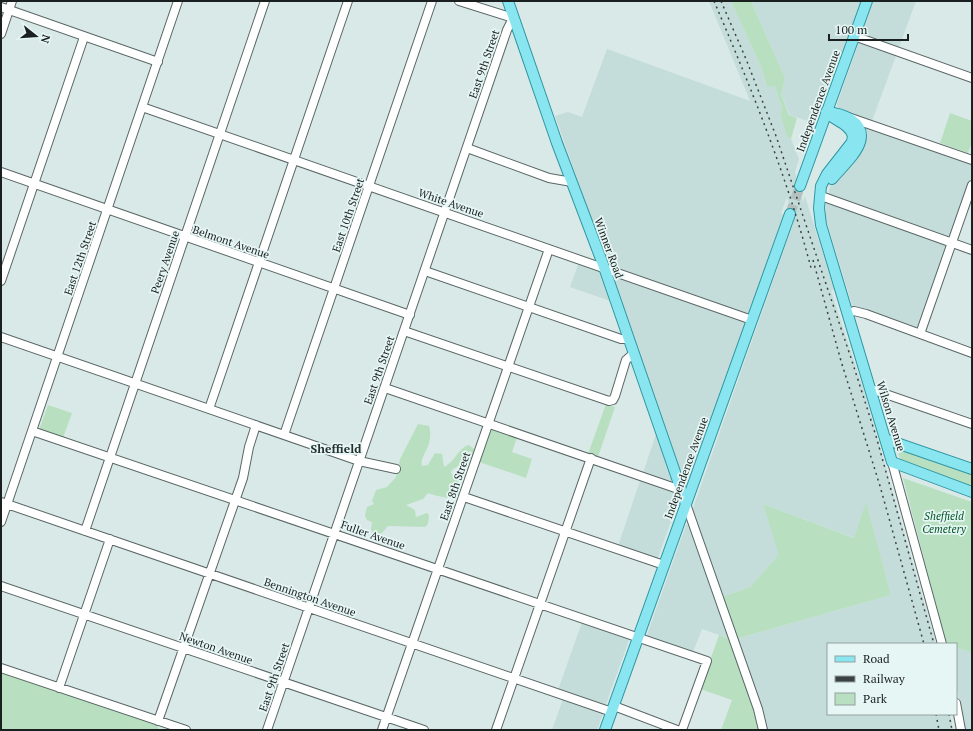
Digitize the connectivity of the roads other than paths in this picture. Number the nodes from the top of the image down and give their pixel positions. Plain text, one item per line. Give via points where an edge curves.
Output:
1 (12, 1) edge
2 (178, 1) edge
3 (265, 1) edge
4 (348, 1) edge
5 (432, 1) edge
6 (459, 1) edge
7 (508, 1) edge
8 (867, 1) edge
9 (5, 9) edge
10 (514, 18) junction
11 (1, 34) edge
12 (854, 36) junction
13 (84, 37) junction
14 (158, 62) junction
15 (972, 78) edge
16 (142, 107) junction
17 (826, 112) junction
18 (848, 117) junction
19 (220, 134) junction
20 (467, 148) junction
21 (295, 160) junction
22 (972, 160) edge
23 (1, 172) edge
24 (572, 182) junction
25 (34, 183) junction
26 (972, 185) edge
27 (369, 186) junction
28 (800, 186) tunnel mouth
29 (821, 196) junction
30 (108, 210) junction
31 (445, 212) junction
32 (790, 214) tunnel mouth
33 (185, 237) junction
34 (952, 243) junction
35 (548, 249) junction
36 (972, 250) edge
37 (260, 263) junction
38 (604, 268) junction
39 (425, 271) junction
40 (1, 281) edge
41 (334, 289) junction
42 (528, 307) junction
43 (848, 313) junction
44 (410, 315) junction
45 (752, 320) junction
46 (404, 330) junction
47 (920, 334) junction
48 (1, 337) edge
49 (629, 339) junction
50 (972, 353) edge
51 (634, 354) junction
52 (58, 357) junction
53 (508, 366) junction
54 (135, 383) junction
55 (385, 388) junction
56 (871, 389) junction
57 (209, 409) junction
58 (489, 423) junction
59 (972, 424) edge
60 (256, 425) junction
61 (32, 431) junction
62 (284, 435) junction
63 (885, 439) junction
64 (110, 457) junction
65 (591, 458) junction
66 (359, 461) junction
67 (892, 462) junction
68 (396, 469) dead end
69 (972, 469) edge
70 (681, 490) junction
71 (972, 492) edge
72 (464, 497) junction
73 (235, 500) junction
74 (4, 503) edge
75 (686, 504) junction
76 (1, 522) edge
77 (85, 531) junction
78 (565, 531) junction
79 (334, 534) junction
80 (110, 539) junction
81 (664, 565) junction
82 (437, 569) junction
83 (209, 573) junction
84 (1, 586) edge
85 (540, 604) junction
86 (309, 608) junction
87 (83, 614) junction
88 (638, 637) junction
89 (412, 643) junction
90 (942, 643) edge
91 (183, 648) junction
92 (1, 668) edge
93 (514, 678) junction
94 (283, 683) junction
95 (59, 688) junction
96 (957, 708) edge
97 (613, 709) junction
98 (386, 717) junction
99 (158, 721) junction
100 (186, 730) edge
101 (267, 730) edge
102 (382, 730) edge
103 (424, 730) edge
104 (496, 730) edge
105 (605, 730) edge
106 (677, 730) edge
107 (682, 730) edge
108 (763, 730) edge
109 (962, 730) edge

1 - 9 street
2 - 14 street, East 12th Street
3 - 19 street, Peery Avenue
4 - 21 street
5 - 27 street, East 10th Street
6 - 10 street
7 - 10 main road, Winner Road
8 - 12 main road, Independence Avenue
9 - 11 street
9 - 13 street
10 - 20 street, East 9th Street
10 - 24 main road, Winner Road
12 - 15 street
12 - 17 main road, Independence Avenue
13 - 14 street
13 - 25 street
14 - 16 street, East 12th Street
16 - 19 street, White Avenue
16 - 30 street, East 12th Street
17 - 18 main road via 840,113
17 - 28 main road, Independence Avenue
17 - 29 main road, Wilson Avenue via 847,126 852,135 852,142 821,186
18 - 22 street
18 - 29 main road via 857,127 860,142
19 - 21 street, White Avenue
19 - 33 street, Peery Avenue
20 - 24 street via 549,178
20 - 31 street, East 9th Street
21 - 27 street, White Avenue
21 - 37 street
23 - 25 street, Belmont Avenue
24 - 38 main road, Winner Road
25 - 30 street, Belmont Avenue
25 - 40 street
26 - 34 street
27 - 31 street, White Avenue
27 - 41 street, East 10th Street
29 - 34 street
29 - 43 main road, Wilson Avenue via 821,226
30 - 33 street, Belmont Avenue
30 - 52 street, East 12th Street
31 - 35 street, White Avenue
31 - 39 street, East 9th Street
32 - 45 main road, Independence Avenue
33 - 37 street, Belmont Avenue
33 - 54 street, Peery Avenue
34 - 36 street
34 - 47 street
35 - 38 street, White Avenue
35 - 42 street, East 8th Street
37 - 41 street, Belmont Avenue
37 - 57 street
38 - 45 street, White Avenue
38 - 49 main road, Winner Road
39 - 42 street
39 - 44 street, East 9th Street
41 - 44 street, Belmont Avenue
41 - 62 street, East 10th Street
42 - 49 street via 621,339
42 - 53 street, East 8th Street
43 - 47 street via 854,311 866,314
43 - 56 main road, Wilson Avenue
44 - 46 street, East 9th Street
45 - 75 main road, Independence Avenue
46 - 53 street
46 - 55 street, East 9th Street
47 - 50 street
48 - 52 street
49 - 51 main road, Winner Road
51 - 53 street via 626,360 615,396 609,401
51 - 70 main road, Winner Road
52 - 54 street
52 - 61 street, East 12th Street
53 - 58 street, East 8th Street
54 - 57 street
54 - 64 street, Peery Avenue
55 - 58 street
55 - 66 street, East 9th Street
56 - 59 street
56 - 63 main road, Wilson Avenue
57 - 60 street
58 - 65 street
58 - 72 street, East 8th Street
60 - 62 street
60 - 73 street
61 - 64 street, Fuller Avenue
61 - 74 street, East 12th Street
62 - 66 street
63 - 67 main road, Wilson Avenue
63 - 69 main road
64 - 73 street, Fuller Avenue
64 - 77 street, Peery Avenue
65 - 70 street
65 - 78 street
66 - 68 street
66 - 79 street, East 9th Street
67 - 71 main road
67 - 90 street, Wilson Avenue
70 - 75 main road, Winner Road
72 - 78 street
72 - 82 street, East 8th Street
73 - 79 street, Fuller Avenue
73 - 83 street
74 - 76 street, East 12th Street
74 - 77 street, Bennington Avenue
75 - 81 main road, Independence Avenue
75 - 108 street via 758,709
77 - 80 street, Bennington Avenue
78 - 81 street
78 - 85 street
79 - 82 street, Fuller Avenue
79 - 86 street, East 9th Street
80 - 83 street, Bennington Avenue
80 - 87 street
81 - 88 main road, Independence Avenue
82 - 85 street, Fuller Avenue
82 - 89 street, East 8th Street
83 - 86 street, Bennington Avenue
83 - 91 street
84 - 87 street, Newton Avenue
85 - 88 street, Fuller Avenue
85 - 93 street
86 - 89 street, Bennington Avenue
86 - 94 street, East 9th Street
87 - 91 street, Newton Avenue
87 - 95 street
88 - 97 main road, Independence Avenue
88 - 107 street, Fuller Avenue via 707,661
89 - 93 street, Bennington Avenue
89 - 98 street, East 8th Street
91 - 94 street, Newton Avenue
91 - 99 street
92 - 95 street
93 - 97 street, Bennington Avenue
93 - 104 street
94 - 98 street, Newton Avenue
94 - 101 street, East 9th Street
95 - 99 street
96 - 109 street
97 - 105 main road, Independence Avenue
97 - 106 street, Bennington Avenue
98 - 102 street, East 8th Street
98 - 103 street, Newton Avenue
99 - 100 street

